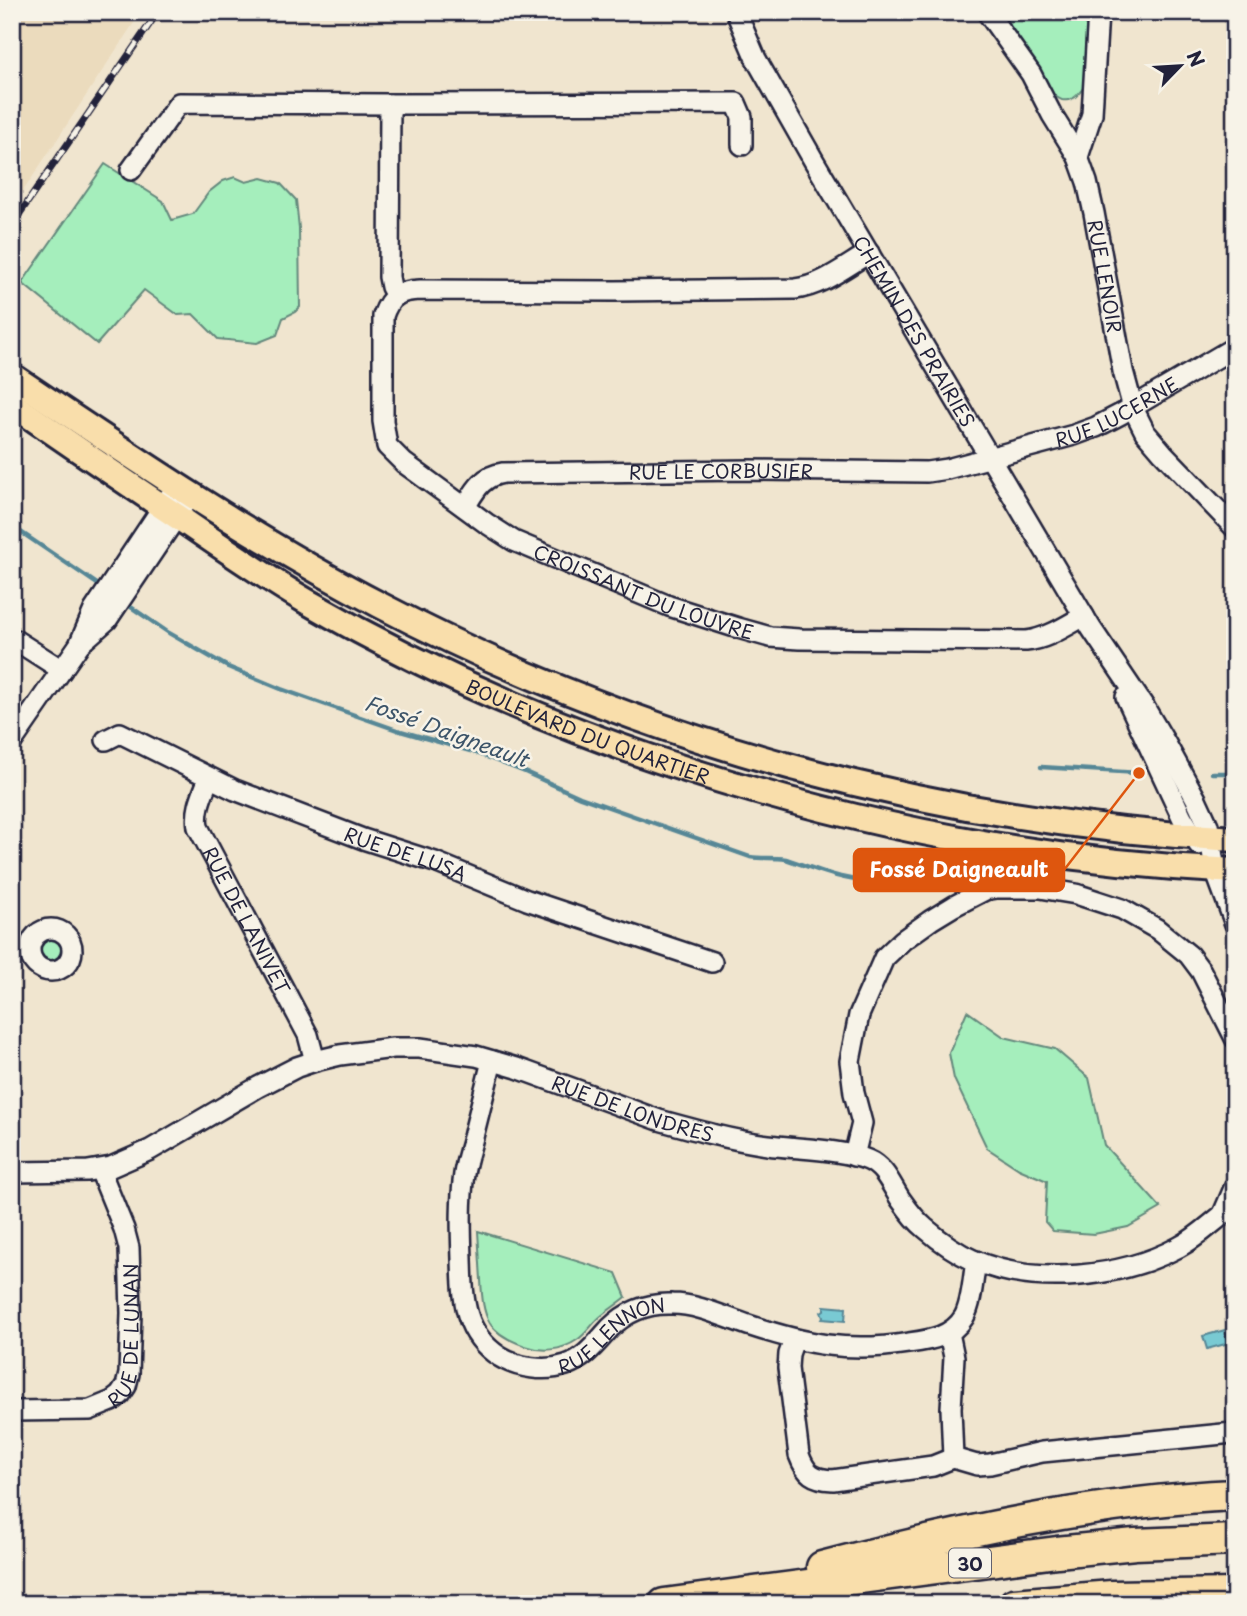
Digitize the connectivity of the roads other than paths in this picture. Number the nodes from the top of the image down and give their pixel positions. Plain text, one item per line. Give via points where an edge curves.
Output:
1 (736, 12) edge
2 (987, 12) edge
3 (1098, 12) edge
4 (390, 104) junction
5 (742, 145) dead end
6 (1078, 157) junction
7 (131, 170) dead end
8 (869, 253) junction
9 (396, 296) junction
10 (1235, 347) edge
11 (12, 376) edge
12 (12, 404) edge
13 (1133, 408) junction
14 (990, 456) junction
15 (184, 491) junction
16 (465, 507) junction
17 (170, 512) junction
18 (1235, 528) edge
19 (1084, 616) junction
20 (12, 638) edge
21 (62, 670) junction
22 (106, 740) dead end
23 (12, 742) edge
24 (209, 778) junction
25 (1201, 837) junction
26 (1235, 839) edge
27 (1225, 870) edge
28 (1235, 924) edge
29 (712, 962) dead end
30 (1235, 1038) edge
31 (315, 1061) junction
32 (492, 1061) junction
33 (854, 1156) junction
34 (100, 1170) junction
35 (12, 1172) edge
36 (1231, 1202) edge
37 (976, 1261) junction
38 (949, 1333) junction
39 (794, 1340) junction
40 (12, 1411) edge
41 (1235, 1431) edge
42 (953, 1458) junction
43 (1235, 1494) edge
44 (1235, 1540) edge
45 (1235, 1594) edge
46 (706, 1598) junction
47 (664, 1604) edge
48 (1014, 1604) edge

1 - 8 street, CHEMIN DES PRAIRIES via 756,59
2 - 6 street, RUE LENOIR via 1031,74
3 - 6 street via 1092,114
4 - 5 street via 736,103 742,117
4 - 7 street via 179,103
4 - 9 street via 389,277
6 - 13 street, RUE LENOIR via 1094,213
8 - 9 street via 820,282 795,289 420,290
8 - 14 street, CHEMIN DES PRAIRIES
9 - 16 street, CROISSANT DU LOUVRE via 383,316 385,441 404,463
10 - 13 street, RUE LUCERNE
11 - 15 main road, BOULEVARD DU QUARTIER
12 - 17 main road, BOULEVARD DU QUARTIER
13 - 14 street, RUE LUCERNE via 1084,432
13 - 18 street, RUE LENOIR via 1144,432
14 - 16 street, RUE LE CORBUSIER via 927,471 503,473 484,480
14 - 19 street, CHEMIN DES PRAIRIES
15 - 17 street
15 - 25 main road, BOULEVARD DU QUARTIER via 309,567 411,621 549,684 671,730 787,766 924,799 1049,821
16 - 19 street, CROISSANT DU LOUVRE via 507,537 549,557 670,606 770,637 1026,641
17 - 21 street via 135,565 94,610 92,626
17 - 27 main road, BOULEVARD DU QUARTIER via 270,580 386,644 485,691 645,755 790,800 922,831 1059,854
19 - 25 street, CHEMIN DES PRAIRIES via 1181,817
20 - 21 street
21 - 23 street
22 - 24 street, RUE DE LUSA via 120,733
24 - 29 street, RUE DE LUSA via 527,900
24 - 31 street, RUE DE LANIVET via 196,816 198,827 308,1035
25 - 26 main road, BOULEVARD DU QUARTIER
25 - 27 street, CHEMIN DES PRAIRIES
27 - 28 street, CHEMIN DES PRAIRIES
30 - 33 street via 1201,971 1157,929 1122,909 1076,894 1040,888 985,890 931,920 884,958 859,1015 850,1061 862,1123
31 - 32 street, RUE DE LONDRES via 367,1050 421,1048
31 - 34 street, RUE DE LONDRES via 258,1087 150,1150
32 - 33 street, RUE DE LONDRES via 682,1126 766,1145
32 - 39 street, RUE LENNON via 461,1198 463,1299 468,1321 492,1351 528,1367 564,1366 579,1360 624,1317 662,1304 683,1304
33 - 37 street, RUE DE LONDRES via 869,1160 885,1173 922,1226 951,1249
34 - 35 street, RUE DE LONDRES
34 - 40 street, RUE DE LUNAN via 130,1248 126,1386 112,1402 90,1410
36 - 37 street, RUE DE LONDRES via 1198,1235 1177,1248 1102,1273 1046,1276
37 - 38 street via 968,1309
38 - 39 street, RUE LENNON via 923,1341 859,1348
38 - 42 street via 954,1357
39 - 42 street via 788,1368 799,1455 810,1474 833,1480 933,1466
41 - 42 street via 1042,1452 990,1464
43 - 46 highway via 1119,1505 996,1527 889,1549
44 - 46 highway, 30 via 1057,1552
45 - 48 highway via 1112,1596
46 - 47 highway, 30

